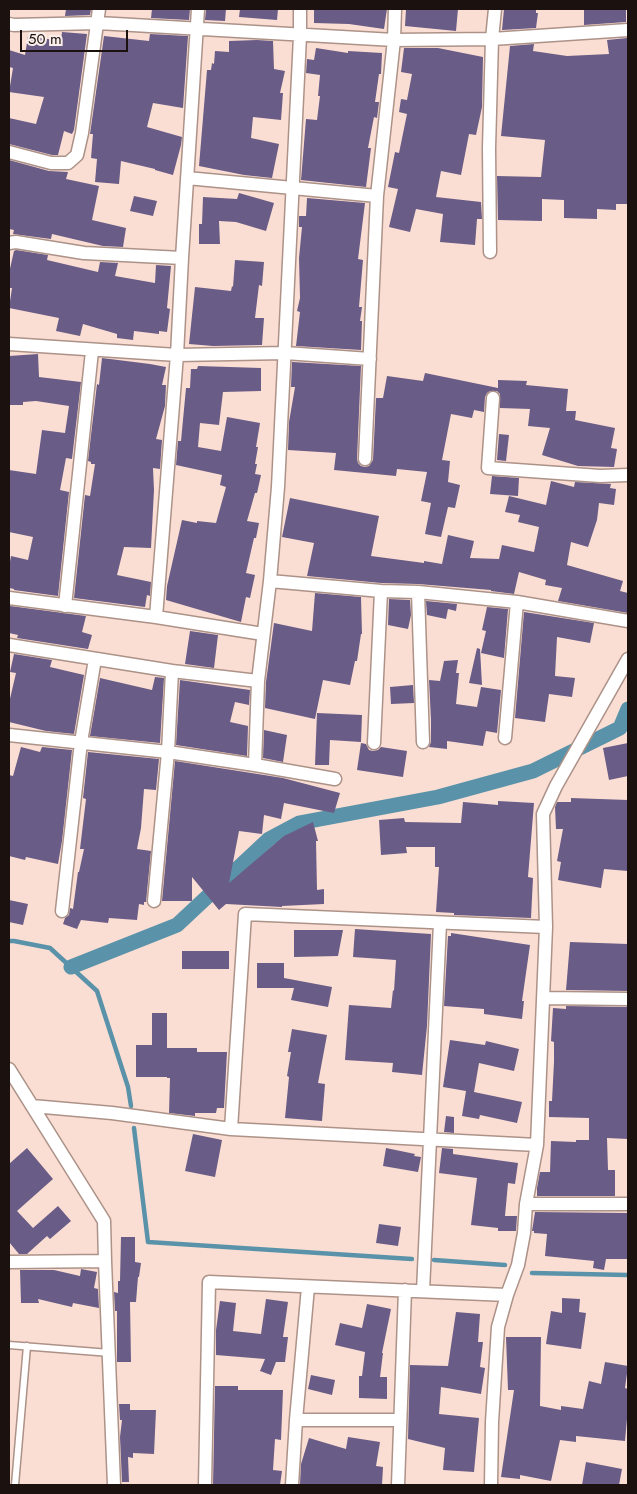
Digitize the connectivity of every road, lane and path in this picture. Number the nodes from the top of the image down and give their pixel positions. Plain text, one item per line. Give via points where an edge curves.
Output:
1 (99, 9) edge
2 (198, 9) edge
3 (300, 9) edge
4 (396, 9) edge
5 (495, 9) edge
6 (98, 23) junction
7 (11, 25) edge
8 (197, 29) junction
9 (628, 30) edge
10 (300, 36) junction
11 (492, 39) junction
12 (394, 40) junction
13 (9, 152) edge
14 (187, 178) junction
15 (293, 188) junction
16 (378, 196) junction
17 (9, 243) edge
18 (490, 252) dead end
19 (182, 258) junction
20 (9, 344) edge
21 (92, 350) junction
22 (284, 352) junction
23 (177, 355) junction
24 (370, 359) junction
25 (494, 398) dead end
26 (365, 459) dead end
27 (628, 475) edge
28 (270, 581) junction
29 (381, 591) junction
30 (418, 592) junction
31 (9, 598) edge
32 (517, 602) junction
33 (65, 606) junction
34 (156, 617) junction
35 (628, 621) edge
36 (263, 634) junction
37 (9, 646) edge
38 (95, 659) junction
39 (628, 659) edge
40 (172, 671) junction
41 (258, 681) junction
42 (9, 735) edge
43 (505, 738) dead end
44 (81, 742) junction
45 (374, 742) dead end
46 (423, 742) dead end
47 (168, 752) junction
48 (255, 765) junction
49 (334, 779) dead end
50 (154, 901) dead end
51 (62, 911) dead end
52 (440, 923) junction
53 (546, 927) junction
54 (544, 998) junction
55 (628, 999) edge
56 (9, 1069) edge
57 (32, 1106) junction
58 (230, 1129) junction
59 (430, 1139) junction
60 (537, 1145) junction
61 (526, 1204) junction
62 (628, 1204) edge
63 (105, 1261) junction
64 (9, 1262) edge
65 (308, 1286) junction
66 (405, 1290) junction
67 (423, 1291) junction
68 (507, 1295) junction
69 (9, 1345) edge
70 (27, 1346) junction
71 (110, 1353) junction
72 (296, 1420) junction
73 (400, 1420) junction
74 (15, 1485) edge
75 (114, 1485) edge
76 (205, 1485) edge
77 (292, 1485) edge
78 (398, 1485) edge
79 (491, 1485) edge

1 - 6 street
2 - 8 street
3 - 10 street
4 - 12 street
5 - 11 street
6 - 7 street
6 - 8 street
6 - 13 street via 77,155 68,163 51,163
8 - 10 street
8 - 14 street
9 - 11 street
10 - 12 street
10 - 15 street
11 - 12 street
11 - 18 street
12 - 16 street
14 - 15 street
14 - 19 street
15 - 16 street
15 - 22 street
16 - 24 street
17 - 19 street via 84,253
19 - 23 street
20 - 21 street
21 - 23 street
21 - 33 street
22 - 23 street
22 - 24 street
22 - 28 street
23 - 34 street
24 - 26 street
25 - 27 street via 488,468
28 - 29 street
28 - 36 street
29 - 30 street
29 - 45 street
30 - 32 street
30 - 46 street
31 - 33 street
32 - 35 street
32 - 43 street
33 - 34 street
34 - 36 street
36 - 41 street
37 - 38 street
38 - 40 street
38 - 44 street
39 - 53 street via 543,814
40 - 41 street
40 - 47 street
41 - 48 street
42 - 44 street
44 - 47 street
44 - 51 street
47 - 48 street
47 - 50 street
48 - 49 street
52 - 53 street
52 - 58 street via 245,914
52 - 59 street
53 - 54 street
54 - 55 street
54 - 60 street
56 - 57 street
57 - 58 street
57 - 63 street via 104,1221
58 - 59 street
59 - 60 street
59 - 67 street
60 - 61 street
61 - 62 street
61 - 68 street via 518,1265
63 - 64 street
63 - 71 street
65 - 66 street
65 - 72 street
65 - 76 street via 209,1282
66 - 67 street
66 - 73 street
67 - 68 street
68 - 79 street via 498,1327
69 - 70 lane
70 - 71 lane
70 - 74 lane
71 - 75 street
72 - 73 street
72 - 77 street
73 - 78 street

